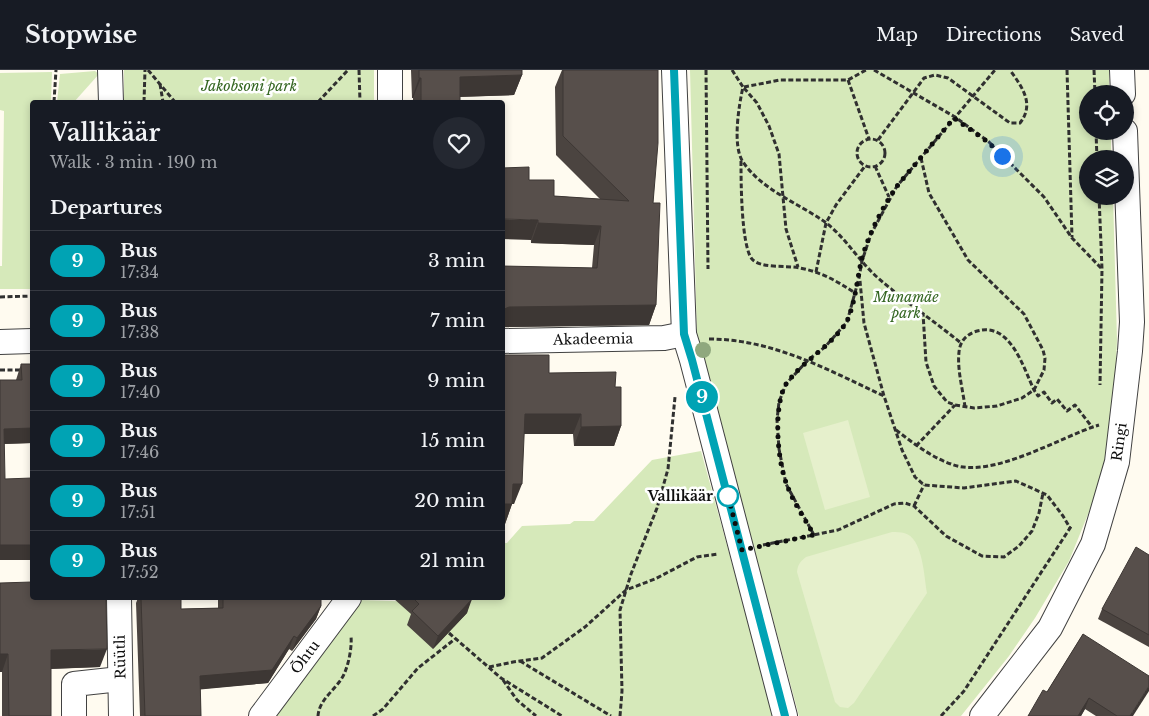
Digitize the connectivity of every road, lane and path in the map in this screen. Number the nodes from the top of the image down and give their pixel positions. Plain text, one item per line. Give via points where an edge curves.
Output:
1 (56, 70) edge
2 (110, 70) edge
3 (146, 70) edge
4 (348, 70) edge
5 (359, 70) edge
6 (390, 70) edge
7 (674, 70) edge
8 (706, 70) edge
9 (732, 70) edge
10 (866, 70) edge
11 (874, 70) edge
12 (994, 70) edge
13 (1010, 70) edge
14 (1068, 70) edge
15 (1094, 70) edge
16 (1122, 70) edge
17 (848, 80) junction
18 (160, 83) junction
19 (1095, 85) edge
20 (1123, 85) edge
21 (743, 87) junction
22 (912, 94) junction
23 (974, 95) junction
24 (54, 100) edge
25 (111, 100) edge
26 (144, 100) edge
27 (164, 100) edge
28 (173, 100) edge
29 (320, 100) edge
30 (360, 100) edge
31 (390, 100) edge
32 (954, 118) junction
33 (869, 139) junction
34 (878, 140) junction
35 (1125, 140) edge
36 (921, 158) junction
37 (741, 160) junction
38 (866, 166) junction
39 (875, 166) junction
40 (781, 194) junction
41 (890, 197) junction
42 (1099, 205) edge
43 (826, 223) junction
44 (1072, 238) junction
45 (862, 262) junction
46 (798, 267) junction
47 (1102, 269) junction
48 (708, 270) dead end
49 (816, 272) junction
50 (859, 278) junction
51 (855, 293) junction
52 (1131, 294) junction
53 (30, 296) edge
54 (0, 297) edge
55 (923, 313) junction
56 (684, 334) junction
57 (708, 339) dead end
58 (30, 341) edge
59 (505, 341) edge
60 (0, 342) edge
61 (961, 343) junction
62 (1140, 352) edge
63 (808, 360) junction
64 (0, 370) edge
65 (24, 370) edge
66 (1100, 386) dead end
67 (1034, 390) junction
68 (884, 396) junction
69 (675, 397) dead end
70 (956, 405) junction
71 (965, 407) junction
72 (1122, 421) junction
73 (1092, 427) junction
74 (895, 430) junction
75 (916, 446) junction
76 (924, 485) junction
77 (1043, 492) junction
78 (914, 506) junction
79 (1073, 520) dead end
80 (1070, 529) junction
81 (814, 535) junction
82 (742, 550) junction
83 (1085, 558) junction
84 (626, 590) junction
85 (119, 600) edge
86 (348, 600) edge
87 (449, 633) edge
88 (455, 639) junction
89 (351, 644) dead end
90 (520, 661) junction
91 (489, 667) junction
92 (501, 678) junction
93 (120, 679) junction
94 (74, 716) edge
95 (121, 716) edge
96 (261, 716) edge
97 (318, 716) edge
98 (373, 716) edge
99 (536, 716) edge
100 (562, 716) edge
101 (611, 716) edge
102 (620, 716) edge
103 (785, 716) edge
104 (941, 716) edge
105 (982, 716) edge

1 - 24 path
2 - 25 street
3 - 18 path
3 - 26 path
4 - 29 path
5 - 30 path
6 - 31 street
7 - 56 street
8 - 48 path
9 - 21 path
10 - 17 path
11 - 22 path
12 - 23 path
13 - 23 path via 1028,102 1026,116 1020,124 1010,123
14 - 44 path
15 - 19 path
16 - 20 street
17 - 21 path via 780,80
17 - 33 path
18 - 27 path
18 - 28 path
21 - 37 path via 736,137
21 - 40 path via 757,103 779,154
22 - 23 path via 924,78 934,75 948,78
22 - 32 path
22 - 34 path
23 - 32 path
32 - 36 path
32 - 44 path via 988,142 1044,197
33 - 34 path
33 - 38 path via 861,142 857,150 858,160
34 - 39 path via 884,147 884,156
35 - 52 street, Ringi
36 - 41 path
36 - 67 path via 929,193 968,260 1024,314 1044,350 1044,370
37 - 40 path via 756,177
37 - 46 path via 743,217 751,258 760,265
38 - 39 path
38 - 43 path
39 - 41 path
40 - 43 path
40 - 46 path via 786,229
41 - 45 path via 871,234
42 - 47 path
43 - 45 path
43 - 49 path
44 - 47 path
45 - 50 path
45 - 55 path
46 - 49 path
47 - 52 path
47 - 66 path
49 - 51 path
50 - 51 path
50 - 68 path via 864,323
51 - 63 path via 847,322 825,347
52 - 62 street, Ringi
53 - 54 path
55 - 61 path
55 - 70 path via 926,362 934,386 947,402
56 - 59 street, Akadeemia via 664,338
56 - 82 street
57 - 63 path via 764,345
58 - 60 street
61 - 67 path via 966,335 977,331 990,330 1003,335 1015,348
61 - 71 path via 959,353
62 - 72 street, Ringi
63 - 68 path
63 - 81 path via 786,384 777,420 786,484
64 - 65 path
67 - 71 path via 1022,398 997,406
67 - 73 path via 1038,396 1044,392 1052,403 1058,399 1067,411 1075,405
68 - 74 path
69 - 84 path via 668,469
70 - 71 path
70 - 75 path
72 - 73 path
72 - 83 street, Ringi via 1117,462 1093,544
73 - 75 path via 1018,458 974,469 952,465
74 - 75 path
74 - 76 path via 916,477
76 - 77 path via 964,488 1016,481
76 - 78 path
77 - 78 path via 1032,531 1019,546 1004,556 982,556 974,552 946,536
77 - 80 path
78 - 81 path via 894,504 838,530
79 - 80 path
80 - 83 path
80 - 104 path via 964,691
81 - 82 path
82 - 84 path via 697,557
82 - 103 street
83 - 105 street, Ringi via 1050,628
84 - 90 path via 585,627 542,658
84 - 102 path via 620,610
85 - 93 street, Rüütli
86 - 96 street, Õhtu
87 - 88 path
88 - 91 path
88 - 98 path via 418,668 383,709
89 - 97 path via 345,673 318,708
90 - 91 path
90 - 101 path
91 - 92 path
92 - 99 path via 517,700
92 - 100 path
93 - 94 street via 74,684
93 - 95 street, Rüütli

